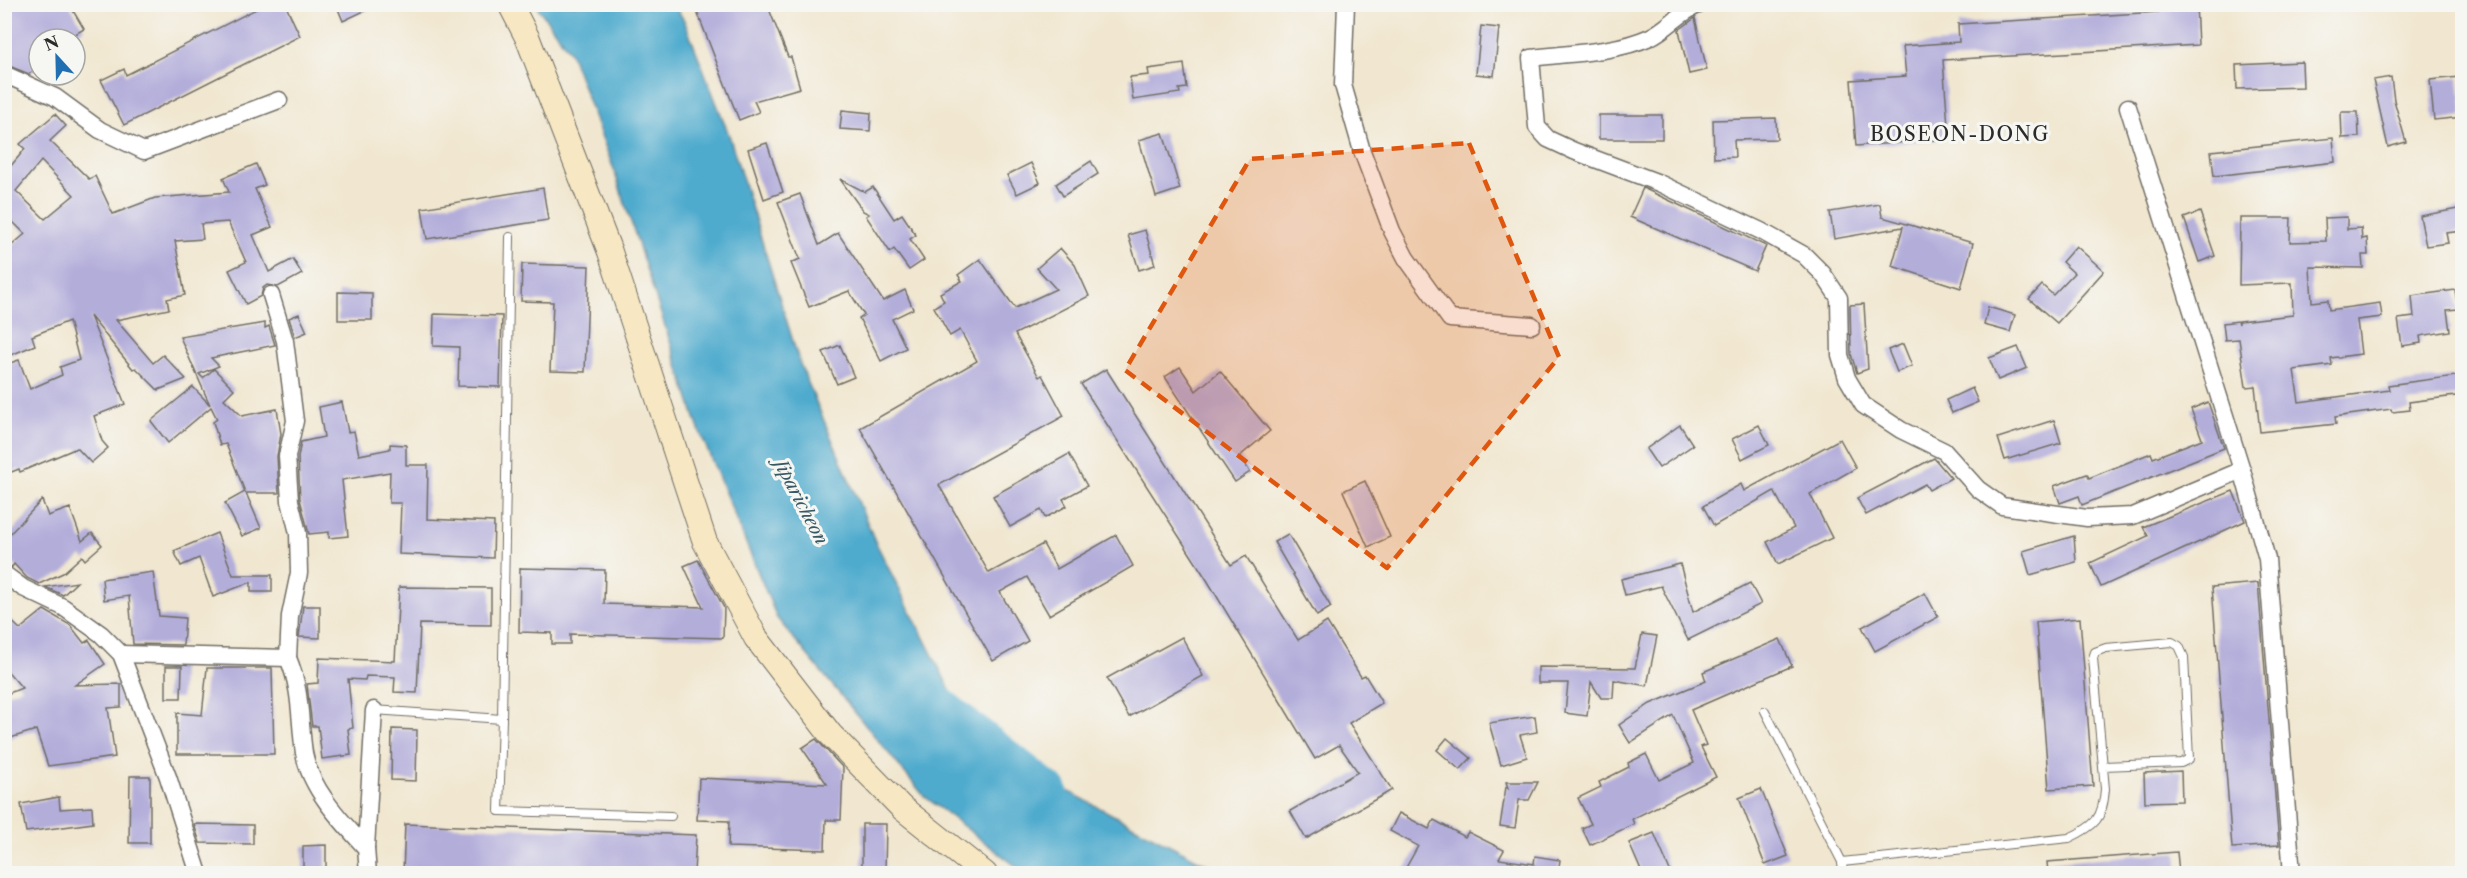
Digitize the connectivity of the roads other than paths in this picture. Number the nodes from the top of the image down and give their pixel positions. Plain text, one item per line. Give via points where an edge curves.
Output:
1 (510, 4) edge
2 (1346, 4) edge
3 (1701, 4) edge
4 (4, 74) edge
5 (279, 100) dead end
6 (2128, 107) dead end
7 (510, 237) dead end
8 (271, 295) dead end
9 (1532, 325) dead end
10 (2242, 470) junction
11 (4, 574) edge
12 (120, 654) junction
13 (288, 658) junction
14 (374, 710) joint
15 (1765, 711) dead end
16 (502, 719) junction
17 (2103, 766) junction
18 (671, 816) dead end
19 (366, 848) junction
20 (1842, 862) junction
21 (199, 873) edge
22 (368, 873) edge
23 (985, 873) edge
24 (1843, 873) edge
25 (2292, 873) edge

1 - 23 street via 528,39 610,252 705,542 756,638 846,751 902,808
2 - 9 street via 1343,85 1378,197 1406,258 1450,319
3 - 10 street via 1653,35 1629,45 1531,58 1538,127 1548,138 1574,152 1659,183 1804,255 1839,298 1840,355 1847,378 1863,405 1944,451 1978,489 2002,507 2087,518 2133,516
4 - 5 street via 55,96 100,130 144,151
6 - 10 street
7 - 16 lane
8 - 13 street via 285,341 295,422 287,456 290,501 298,533 299,573 290,616
10 - 25 street via 2267,559
11 - 12 street via 63,607 101,634
12 - 13 street
12 - 21 street via 168,777
13 - 19 street via 297,681 305,756 328,806
14 - 16 lane
14 - 19 street
15 - 20 lane
16 - 18 lane via 499,811
17 - 17 lane via 2095,652 2172,642 2179,646 2184,657 2189,759 2181,763
17 - 20 lane via 2103,808 2092,828 2069,838
19 - 22 street
20 - 24 lane

